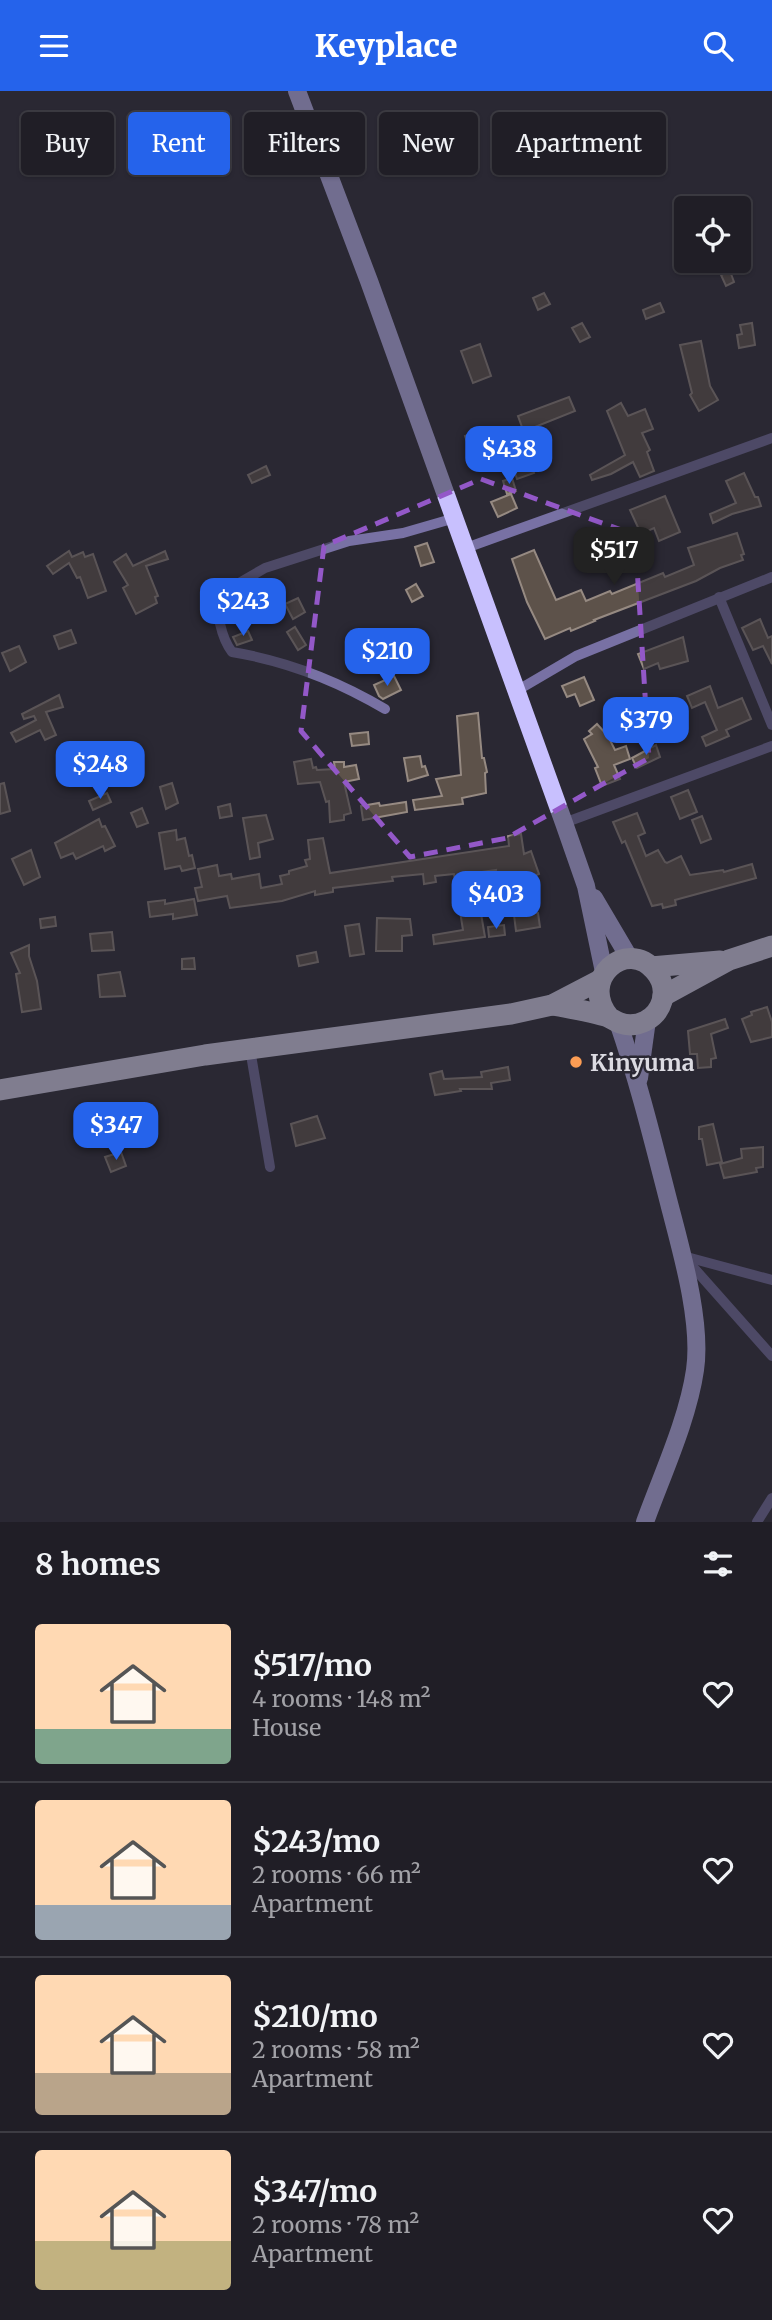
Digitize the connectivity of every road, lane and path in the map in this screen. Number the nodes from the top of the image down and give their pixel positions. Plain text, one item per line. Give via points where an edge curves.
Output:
1 (297, 92) edge
2 (772, 439) edge
3 (455, 519) junction
4 (466, 548) junction
5 (772, 577) edge
6 (719, 597) junction
7 (518, 691) junction
8 (385, 709) dead end
9 (772, 725) edge
10 (772, 746) edge
11 (564, 823) junction
12 (586, 886) junction
13 (772, 946) edge
14 (630, 959) junction
15 (729, 960) junction
16 (651, 967) junction
17 (602, 976) junction
18 (663, 996) junction
19 (552, 1005) junction
20 (613, 1019) junction
21 (647, 1020) junction
22 (250, 1049) junction
23 (638, 1081) junction
24 (0, 1090) edge
25 (270, 1167) dead end
26 (683, 1256) junction
27 (772, 1280) edge
28 (772, 1356) edge
29 (772, 1498) edge
30 (645, 1522) edge
31 (757, 1522) edge

1 - 3 main road
2 - 4 street
3 - 4 main road
3 - 8 street via 349,541 265,568 220,594 217,601 226,645 232,652 333,680
4 - 7 main road
5 - 6 street
6 - 7 street via 576,656
6 - 9 street
7 - 11 main road
10 - 11 street
11 - 12 main road
12 - 14 main road
12 - 17 main road
13 - 15 highway
14 - 16 highway
14 - 17 highway via 619,961
15 - 16 highway
15 - 18 highway
16 - 18 highway via 659,975
17 - 19 highway
17 - 20 highway via 598,999
18 - 21 highway
19 - 20 highway
19 - 22 highway
20 - 21 highway via 628,1025
20 - 23 main road
21 - 23 main road
22 - 24 highway
22 - 25 street
23 - 26 main road
26 - 27 street
26 - 28 street
26 - 30 main road via 695,1327 695,1368 688,1402
29 - 31 street

